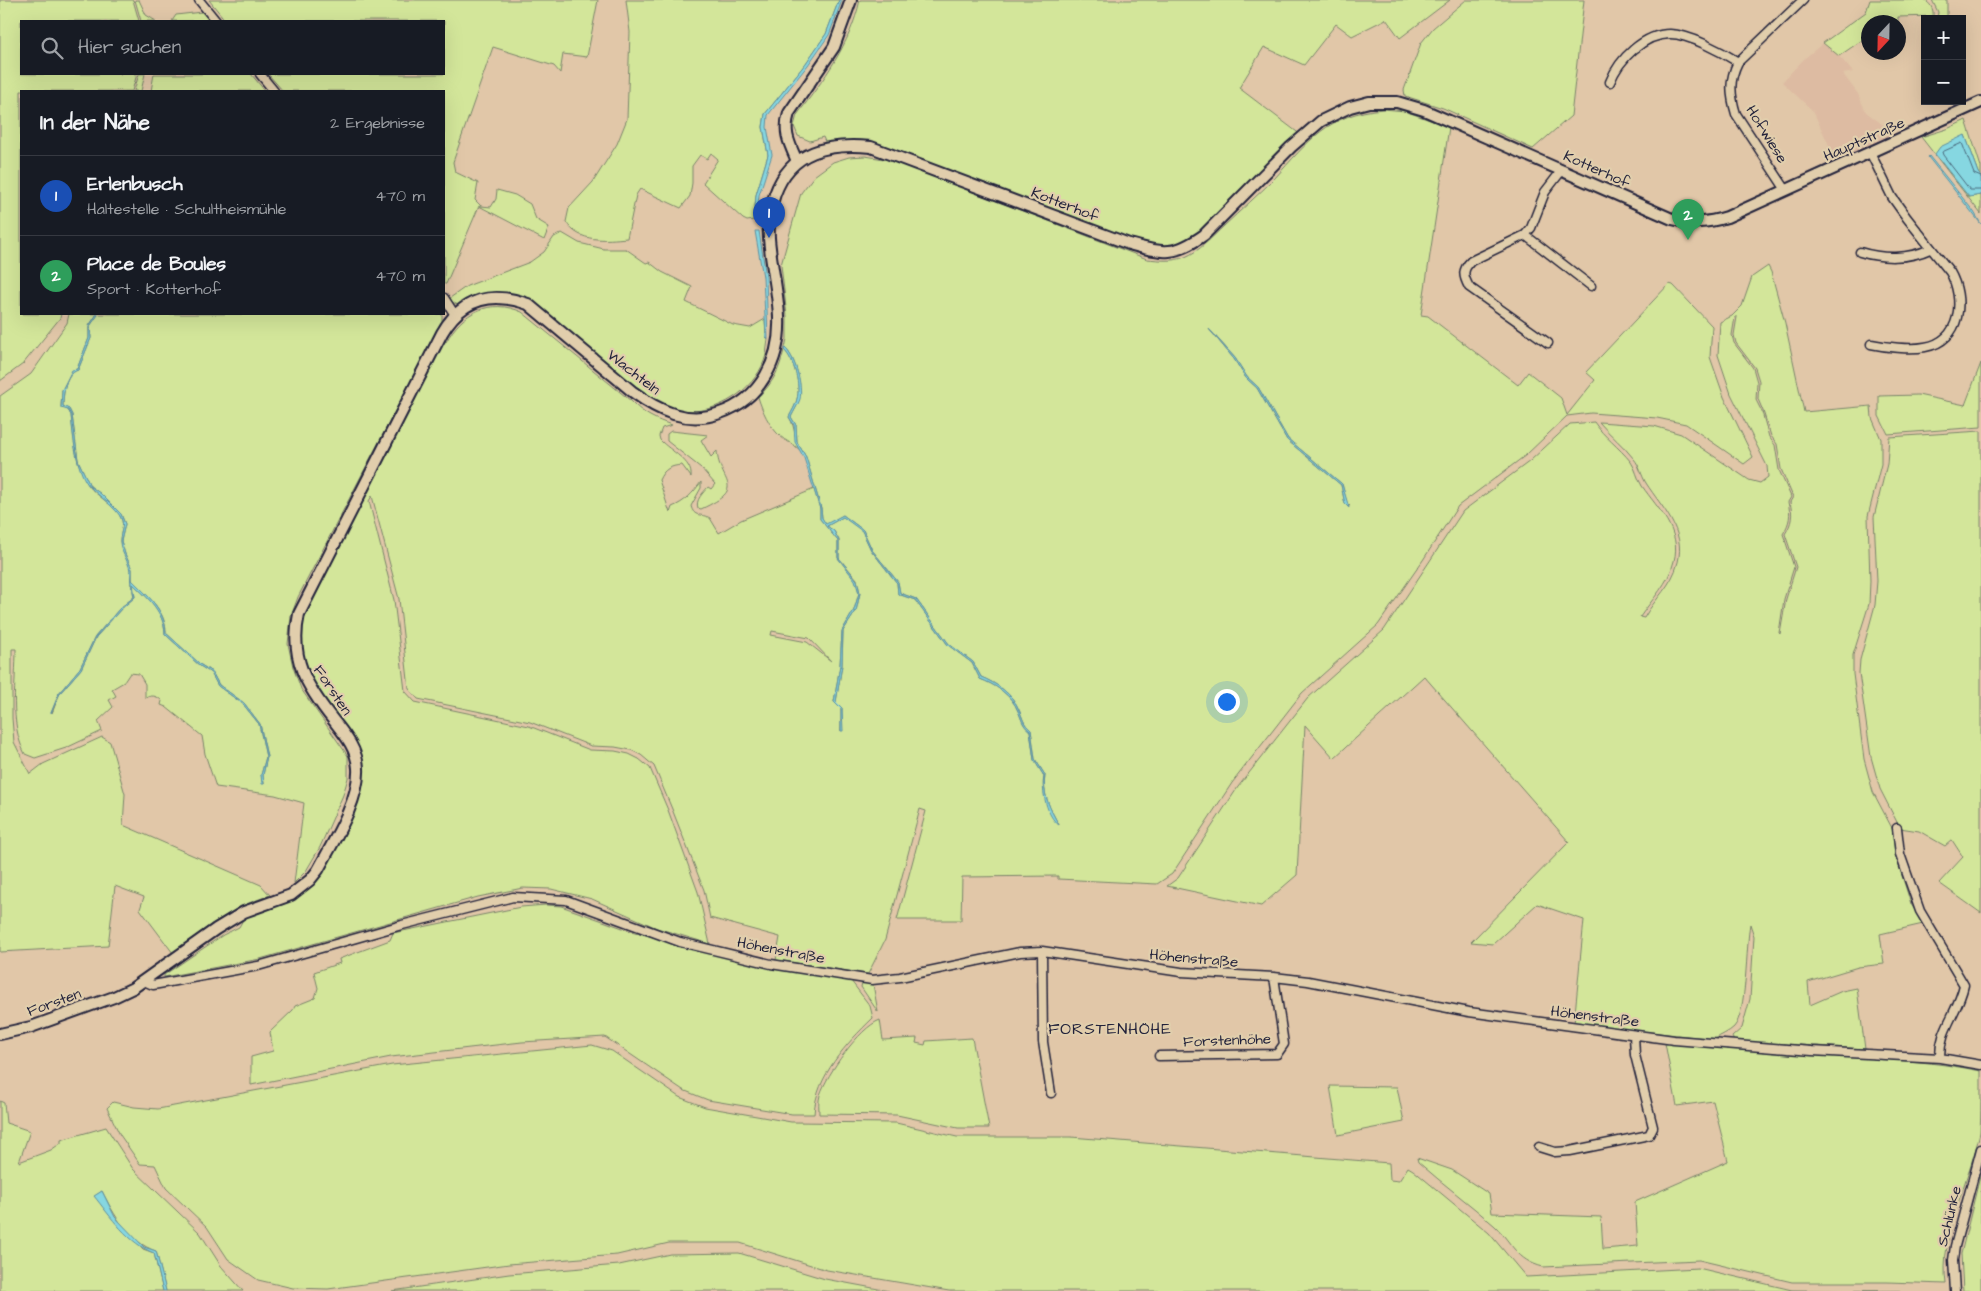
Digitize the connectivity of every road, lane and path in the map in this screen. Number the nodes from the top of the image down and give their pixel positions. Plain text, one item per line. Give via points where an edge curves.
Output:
1 (199, 0) edge
2 (851, 0) edge
3 (1803, 0) edge
4 (215, 20) edge
5 (1738, 62) junction
6 (261, 75) edge
7 (1610, 82) dead end
8 (273, 90) edge
9 (1981, 102) edge
10 (1870, 152) junction
11 (796, 161) junction
12 (1562, 170) junction
13 (1786, 190) junction
14 (1525, 235) junction
15 (1930, 249) junction
16 (1860, 252) dead end
17 (1591, 286) dead end
18 (445, 300) edge
19 (455, 315) junction
20 (1548, 343) dead end
21 (1871, 344) dead end
22 (1896, 828) dead end
23 (1042, 951) junction
24 (1274, 977) junction
25 (144, 981) junction
26 (0, 1034) edge
27 (1634, 1035) junction
28 (1159, 1056) dead end
29 (1940, 1058) junction
30 (1981, 1065) edge
31 (1051, 1093) dead end
32 (1539, 1147) dead end
33 (1981, 1149) edge
34 (1955, 1291) edge

1 - 4 street
2 - 11 street via 834,47 787,118 787,138
3 - 5 street, Hofwiese
5 - 7 street via 1687,37 1662,35 1626,56 1615,69
5 - 13 street, Hofwiese via 1730,85 1736,114
6 - 8 street
9 - 10 street, Hauptstraße
10 - 13 street, Hauptstraße
10 - 15 street via 1892,197
11 - 12 street, Kotterhof via 826,148 871,146 1156,252 1173,252 1189,246 1320,120 1369,102 1397,102 1454,122
11 - 19 street, Wachteln via 779,183 771,206 769,238 779,318 774,361 763,382 750,396 723,412 707,418 691,418 651,405 528,304 512,298 484,298
12 - 13 street, Kotterhof via 1685,222 1709,223
12 - 14 street via 1545,192
14 - 17 street
14 - 20 street via 1471,261 1465,268 1464,277 1469,287
15 - 16 street via 1906,257 1871,256
15 - 21 street via 1956,282 1959,312 1949,332 1925,347
18 - 19 street
19 - 25 street, Forsten via 442,333 307,594 296,624 296,650 302,674 322,706 344,732 356,755 358,768 353,799 338,833 318,870 301,888 291,895 244,912
22 - 29 street via 1900,854 1920,911 1964,985 1944,1031
23 - 24 street, Höhenstraße via 1182,972
23 - 25 street, Höhenstraße via 1020,952 872,980 771,964 680,942 566,900 513,897 258,966 153,985
23 - 31 street via 1043,1042
24 - 27 street, Höhenstraße via 1470,1012
24 - 28 street, Forstenhöhe via 1284,1044 1277,1054
25 - 26 street, Forsten via 114,997 31,1027
27 - 29 street, Höhenstraße via 1729,1045
27 - 32 street via 1634,1055 1653,1127 1649,1135 1570,1152
29 - 30 street, Höhenstraße
33 - 34 street, Schlünke via 1955,1246

